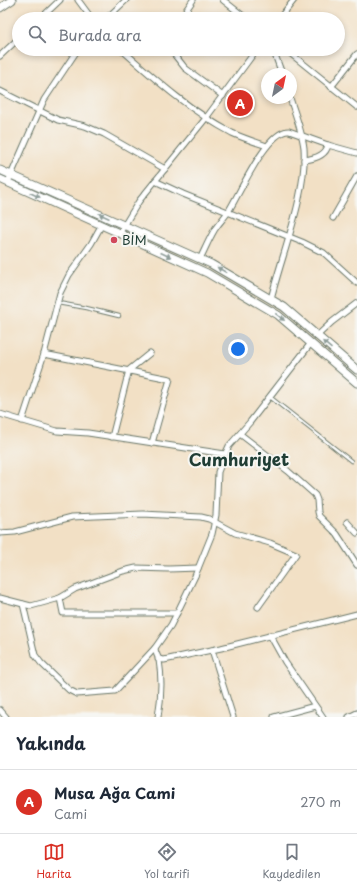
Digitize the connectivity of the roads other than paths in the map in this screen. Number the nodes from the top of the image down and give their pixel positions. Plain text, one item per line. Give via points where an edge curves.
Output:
1 (12, 0) edge
2 (60, 0) edge
3 (78, 0) edge
4 (126, 0) edge
5 (193, 0) edge
6 (223, 0) edge
7 (294, 0) edge
8 (0, 8) edge
9 (47, 12) edge
10 (87, 12) edge
11 (113, 12) edge
12 (185, 12) edge
13 (238, 12) edge
14 (285, 12) edge
15 (12, 45) edge
16 (357, 54) edge
17 (0, 56) edge
18 (73, 56) edge
19 (129, 56) edge
20 (176, 56) edge
21 (251, 56) edge
22 (276, 56) edge
23 (294, 56) edge
24 (280, 68) edge
25 (331, 86) junction
26 (0, 91) edge
27 (223, 96) junction
28 (292, 104) edge
29 (357, 107) edge
30 (40, 110) junction
31 (206, 118) junction
32 (302, 136) junction
33 (328, 145) junction
34 (267, 146) junction
35 (357, 153) edge
36 (304, 160) junction
37 (165, 169) junction
38 (0, 170) edge
39 (357, 176) edge
40 (0, 178) edge
41 (10, 179) junction
42 (155, 181) junction
43 (228, 212) junction
44 (333, 218) dead end
45 (124, 225) junction
46 (101, 226) junction
47 (119, 234) junction
48 (288, 237) junction
49 (200, 259) junction
50 (357, 283) edge
51 (271, 299) junction
52 (57, 303) junction
53 (357, 303) edge
54 (119, 316) dead end
55 (317, 336) junction
56 (311, 344) junction
57 (150, 353) dead end
58 (44, 354) junction
59 (129, 370) junction
60 (357, 370) edge
61 (357, 383) edge
62 (270, 397) junction
63 (0, 414) edge
64 (22, 421) junction
65 (240, 434) junction
66 (112, 437) junction
67 (152, 443) junction
68 (225, 454) junction
69 (351, 461) dead end
70 (215, 522) junction
71 (347, 522) dead end
72 (0, 533) edge
73 (357, 533) edge
74 (357, 565) edge
75 (198, 568) junction
76 (0, 598) edge
77 (60, 598) junction
78 (23, 604) junction
79 (258, 607) dead end
80 (177, 613) junction
81 (357, 614) edge
82 (270, 635) junction
83 (155, 648) junction
84 (212, 650) junction
85 (158, 659) junction
86 (315, 706) junction
87 (0, 710) edge
88 (357, 713) edge
89 (6, 717) edge
90 (158, 717) edge
91 (233, 717) edge
92 (274, 717) edge
93 (323, 717) edge
94 (349, 717) edge

1 - 8 main road
2 - 9 street
3 - 10 street
4 - 11 street
5 - 12 street
6 - 13 street
7 - 14 street
15 - 17 street
16 - 25 street
18 - 30 street
19 - 31 street via 174,95
20 - 27 street via 185,68
21 - 27 street
22 - 24 street
23 - 25 street
25 - 29 street
26 - 30 street
27 - 31 street
28 - 32 street
30 - 37 street via 58,120 85,126 104,134
30 - 41 street
31 - 34 street via 234,134
31 - 37 street
32 - 33 street
32 - 34 street via 282,132
32 - 36 street
33 - 35 street
33 - 36 street via 322,154
34 - 43 street
36 - 48 street via 301,190
37 - 42 street
38 - 41 main road
39 - 44 street
40 - 41 main road
45 -> 41 main road
41 -> 46 main road
42 - 43 street
42 - 45 street
43 - 48 street
43 - 49 street via 214,231
45 - 47 street
45 - 49 main road
46 - 47 main road
46 - 52 street via 69,275
47 -> 56 main road via 207,273 278,315
48 - 50 street via 324,253
48 - 51 street
51 -> 49 main road
51 - 55 main road
52 - 54 lane
52 - 58 street
53 - 55 street
60 -> 55 main road
56 - 61 main road
56 - 62 street
57 - 59 street
58 - 59 street
58 - 64 street
59 - 66 street
59 - 67 street via 170,379
62 - 65 street
62 - 69 lane
63 - 64 street
64 - 66 street via 57,430
65 - 68 street
65 - 74 street via 288,470 315,495 319,516 337,534
66 - 67 street
67 - 68 street
68 - 70 street via 218,472
70 - 72 street via 205,517 120,514 72,517 15,532
70 - 75 street
70 - 79 street via 235,533 296,554
71 - 73 street
75 - 77 street via 136,568 75,589
75 - 80 street
76 - 78 street
77 - 78 street via 31,606
77 - 80 street via 63,613
78 - 83 street via 35,655 69,690 77,694 118,689
80 - 83 street
81 - 82 street
82 - 84 street
82 - 86 street
83 - 85 street
84 - 85 street
84 - 91 street
85 - 90 street
86 - 92 street
86 - 93 street
87 - 89 street
88 - 94 street

